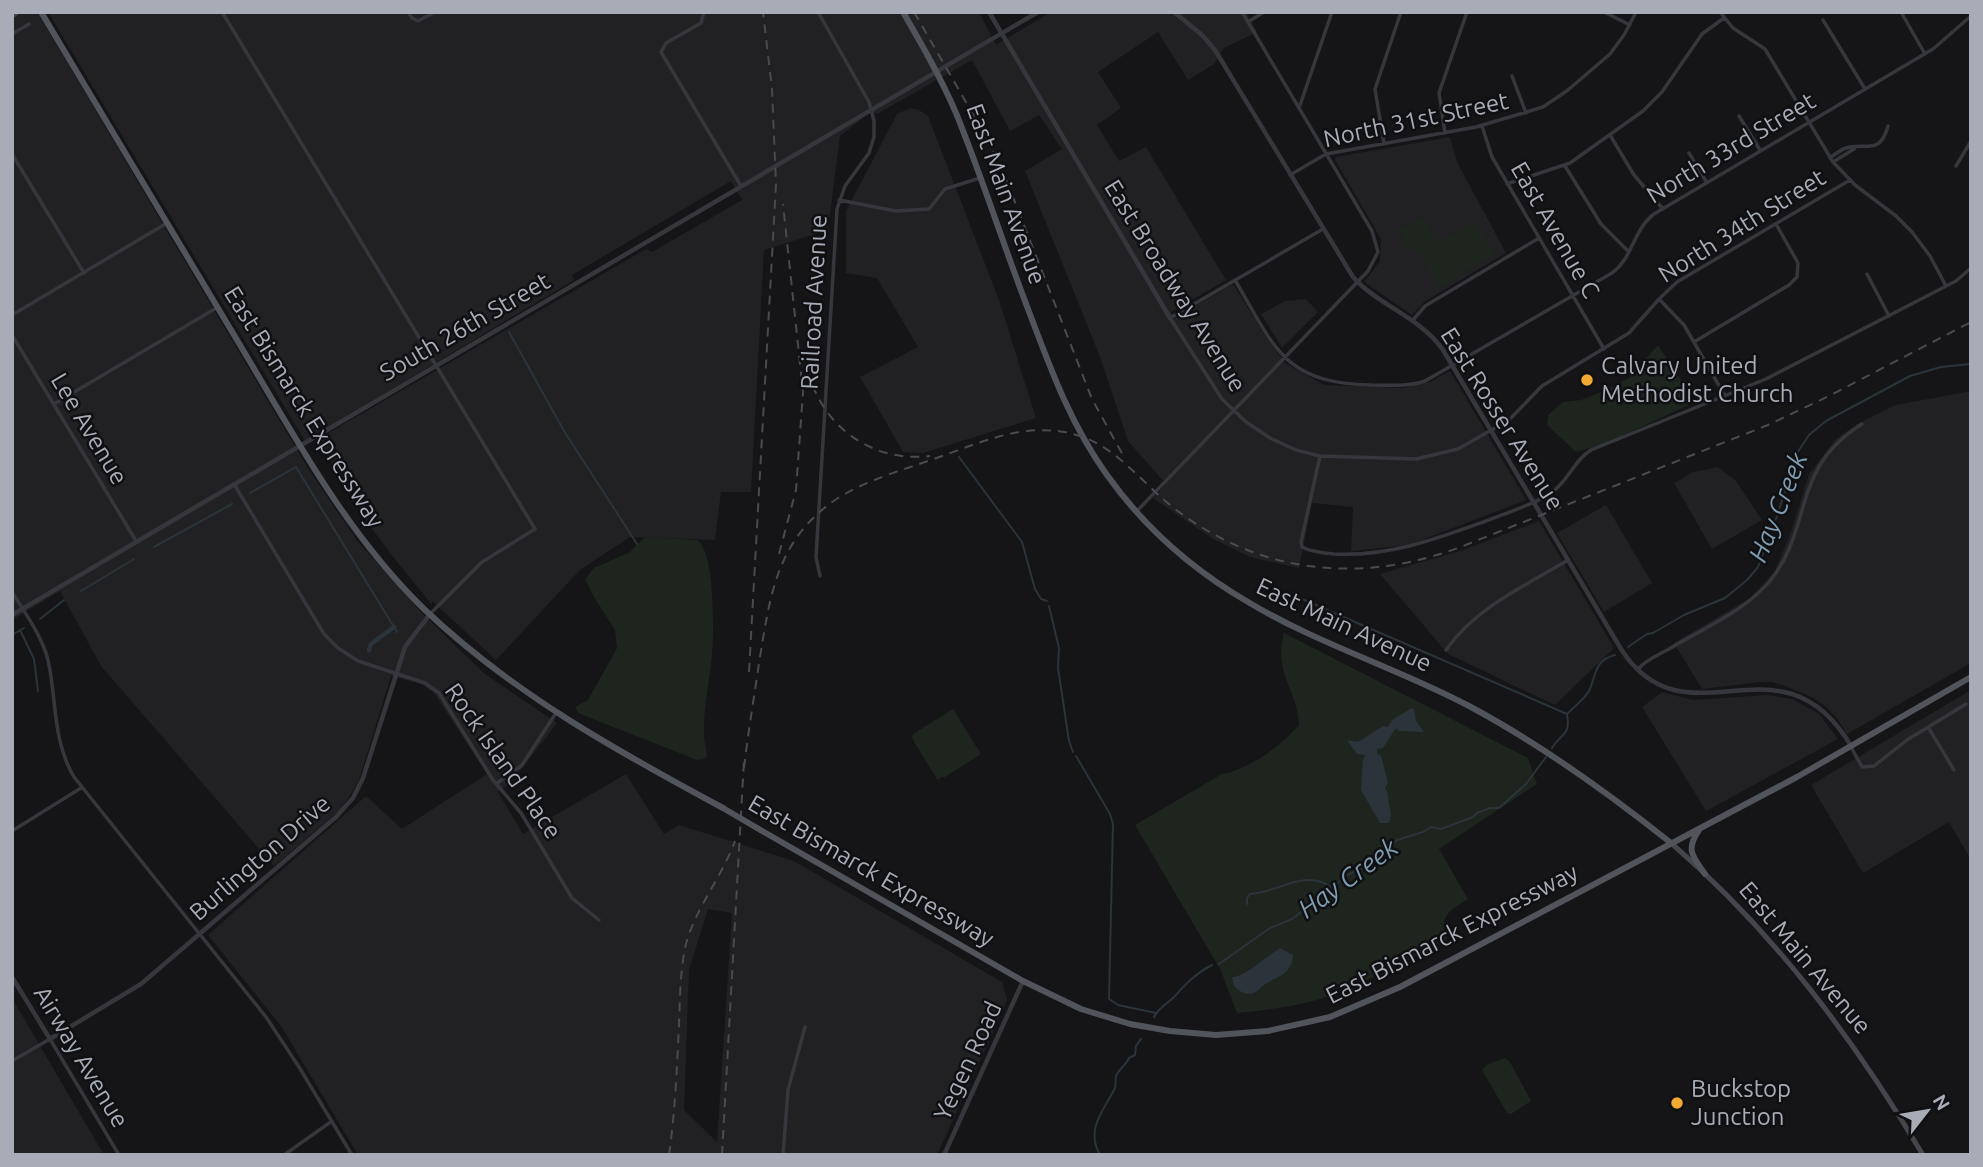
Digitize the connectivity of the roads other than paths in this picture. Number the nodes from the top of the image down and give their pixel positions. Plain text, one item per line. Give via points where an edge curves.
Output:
1 (18, 12) edge
2 (40, 12) edge
3 (222, 12) edge
4 (408, 12) edge
5 (435, 12) edge
6 (704, 12) edge
7 (818, 12) edge
8 (903, 12) edge
9 (989, 12) edge
10 (1038, 12) edge
11 (1174, 12) edge
12 (1242, 12) edge
13 (1264, 12) edge
14 (1332, 12) edge
15 (1401, 12) edge
16 (1467, 12) edge
17 (1604, 12) edge
18 (1636, 12) edge
19 (1720, 12) edge
20 (1901, 12) edge
21 (12, 16) edge
22 (1971, 16) edge
23 (1724, 18) junction
24 (1824, 20) dead end
25 (1248, 22) junction
26 (29, 24) dead end
27 (1630, 25) junction
28 (12, 34) edge
29 (1001, 34) junction
30 (1925, 54) junction
31 (937, 72) junction
32 (1512, 76) dead end
33 (1865, 89) junction
34 (1299, 108) junction
35 (872, 110) junction
36 (1526, 114) junction
37 (1739, 116) dead end
38 (1809, 122) junction
39 (1482, 126) junction
40 (1888, 126) dead end
41 (1445, 133) junction
42 (1610, 135) junction
43 (1971, 142) edge
44 (1384, 144) junction
45 (1760, 151) junction
46 (1689, 153) dead end
47 (12, 154) edge
48 (1326, 154) junction
49 (1832, 160) junction
50 (1566, 166) junction
51 (1956, 166) dead end
52 (1290, 175) junction
53 (980, 178) junction
54 (1850, 180) junction
55 (1707, 183) junction
56 (1507, 184) junction
57 (741, 186) junction
58 (839, 200) junction
59 (1663, 209) junction
60 (167, 223) junction
61 (1776, 224) junction
62 (1322, 229) junction
63 (1539, 238) junction
64 (1629, 252) junction
65 (1971, 268) edge
66 (84, 273) junction
67 (1867, 274) dead end
68 (1235, 281) junction
69 (1357, 282) junction
70 (1946, 286) junction
71 (1573, 296) junction
72 (1658, 299) junction
73 (218, 307) junction
74 (12, 315) edge
75 (1889, 316) junction
76 (1170, 318) junction
77 (1413, 320) junction
78 (12, 335) edge
79 (1693, 342) junction
80 (1604, 349) junction
81 (1284, 358) junction
82 (435, 366) junction
83 (1453, 367) junction
84 (1725, 396) junction
85 (53, 404) junction
86 (1233, 412) junction
87 (1862, 424) dead end
88 (1491, 430) junction
89 (300, 445) junction
90 (1320, 456) junction
91 (234, 484) junction
92 (1534, 503) junction
93 (1136, 512) junction
94 (136, 541) junction
95 (1568, 560) junction
96 (820, 576) dead end
97 (12, 592) edge
98 (22, 609) junction
99 (430, 614) junction
100 (12, 615) edge
101 (1446, 650) dead end
102 (1638, 669) junction
103 (395, 674) junction
104 (1971, 677) edge
105 (1966, 704) dead end
106 (556, 713) junction
107 (1928, 727) junction
108 (1851, 747) junction
109 (1954, 770) dead end
110 (496, 784) junction
111 (82, 788) junction
112 (1700, 828) junction
113 (12, 831) edge
114 (1671, 844) junction
115 (1705, 874) junction
116 (599, 920) dead end
117 (199, 934) junction
118 (12, 978) edge
119 (1023, 981) junction
120 (805, 1027) dead end
121 (50, 1039) junction
122 (12, 1061) edge
123 (332, 1121) junction
124 (119, 1155) edge
125 (284, 1155) edge
126 (352, 1155) edge
127 (783, 1155) edge
128 (944, 1155) edge
129 (1923, 1155) edge

1 - 21 main road
2 - 60 main road, East Bismarck Expressway
3 - 82 street
4 - 5 street via 418,21
6 - 57 street via 701,23 661,50
7 - 35 street, Railroad Avenue
8 - 31 main road, East Main Avenue
9 - 29 street, East Broadway Avenue
10 - 29 street, South 26th Street
11 - 52 street, East Rosser Avenue via 1215,50
12 - 25 street
13 - 25 street
14 - 34 street
15 - 44 street via 1375,89
16 - 41 street via 1439,93
17 - 27 street
18 - 27 street, North 31st Street
19 - 23 street
20 - 30 street
22 - 30 street, North 33rd Street
23 - 38 street via 1765,49
23 - 42 street via 1702,34 1653,102
24 - 33 street
25 - 34 street
26 - 28 street
27 - 36 street, North 31st Street via 1610,54 1568,90
29 - 31 street, South 26th Street
29 - 76 street, East Broadway Avenue
30 - 33 street, North 33rd Street
31 - 35 street, South 26th Street
31 - 53 main road, East Main Avenue
32 - 36 street
33 - 38 street, North 33rd Street
34 - 48 street
35 - 57 street, South 26th Street
35 - 58 street, Railroad Avenue via 873,143
36 - 39 street, North 31st Street
37 - 45 street
38 - 45 street, North 33rd Street
38 - 49 street
39 - 41 street, North 31st Street
39 - 56 street, East Avenue C via 1487,147
40 - 49 street via 1877,144 1846,148
41 - 44 street, North 31st Street
42 - 50 street
42 - 59 street via 1634,175
43 - 51 street
44 - 48 street, North 31st Street
45 - 55 street, North 33rd Street
46 - 55 street
47 - 66 street
48 - 52 street, North 31st Street
48 - 69 street via 1377,241 1374,263
49 - 54 street
50 - 56 street
50 - 64 street via 1601,224
52 - 62 street, East Rosser Avenue
53 - 58 street via 945,189 929,209 896,211
53 - 93 main road, East Main Avenue via 1066,407 1095,458
54 - 61 street, North 34th Street
54 - 70 street via 1912,232
55 - 59 street, North 33rd Street
56 - 63 street, East Avenue C
57 - 82 street, South 26th Street
58 - 96 street, Railroad Avenue via 816,557
59 - 64 street, North 33rd Street via 1641,226
60 - 66 street
60 - 73 main road, East Bismarck Expressway
61 - 72 street, North 34th Street via 1682,279
61 - 79 street via 1798,263 1797,277
62 - 68 street
62 - 69 street, East Rosser Avenue
63 - 71 street, East Avenue C
63 - 77 street via 1425,306
64 - 71 street, North 33rd Street via 1616,270
65 - 70 street
66 - 74 street
67 - 75 street
68 - 76 street
68 - 81 street
69 - 77 street, East Rosser Avenue
69 - 81 street
70 - 75 street
71 - 80 street, East Avenue C
71 - 83 street, North 33rd Street
72 - 79 street via 1681,320
72 - 80 street, North 34th Street via 1629,333
73 - 85 street
73 - 89 main road, East Bismarck Expressway
75 - 84 street
76 - 86 street, East Broadway Avenue
77 - 83 street, East Rosser Avenue via 1436,341
78 - 85 street, Lee Avenue
79 - 84 street
80 - 88 street, North 34th Street via 1542,386 1517,414
81 - 83 street, North 33rd Street via 1316,377 1349,384 1414,384
81 - 86 street
82 - 89 street, South 26th Street
82 - 99 street, Burlington Drive via 535,529 487,558
83 - 88 street, East Rosser Avenue
84 - 92 street via 1591,450 1559,487
85 - 94 street, Lee Avenue
86 - 90 street, East Broadway Avenue via 1270,438
86 - 93 street
87 - 102 street via 1819,465 1788,551 1767,585 1749,601
88 - 90 street, East Broadway Avenue via 1458,449 1424,458
88 - 92 street, East Rosser Avenue
89 - 91 street, South 26th Street
89 - 99 main road, East Bismarck Expressway via 365,541
90 - 92 street via 1301,542 1308,550 1340,554 1402,549
91 - 94 street, South 26th Street
91 - 103 street, Rock Island Place via 324,634 358,661
92 - 95 street, East Rosser Avenue
93 - 114 main road, East Main Avenue via 1192,564 1247,602 1504,725 1575,770
94 - 98 street, South 26th Street
95 - 101 street via 1474,617
95 - 102 street, East Rosser Avenue
97 - 98 street
98 - 100 street, South 26th Street
98 - 111 street via 45,652 61,751
99 - 103 street, Burlington Drive via 407,643
99 - 106 main road, East Bismarck Expressway via 482,660
102 - 108 street, East Rosser Avenue via 1659,684 1686,693 1762,688 1797,695 1826,712
103 - 110 street, Rock Island Place via 427,684 441,695
103 - 117 street, Burlington Drive via 363,778 350,802
104 - 108 main road, East Bismarck Expressway
105 - 107 street
106 - 110 street via 522,765
106 - 119 main road, East Bismarck Expressway, bridge
107 - 108 street via 1870,768 1862,767
107 - 109 street
108 - 112 main road, East Bismarck Expressway
110 - 116 street, Rock Island Place via 521,813 572,898
111 - 113 street
111 - 117 street
112 - 114 main road, East Bismarck Expressway
112 - 115 main road via 1691,850
114 - 115 main road, East Main Avenue
114 - 119 main road, East Bismarck Expressway via 1378,998 1300,1026 1216,1035 1152,1029 1088,1012
115 - 129 main road, East Main Avenue via 1828,1010
117 - 121 street, Burlington Drive via 138,986
117 - 123 street via 272,1025
118 - 121 street, Airway Avenue
119 - 128 street, Yegen Road
120 - 127 street via 788,1090
121 - 122 street
121 - 124 street, Airway Avenue
123 - 125 street
123 - 126 street

